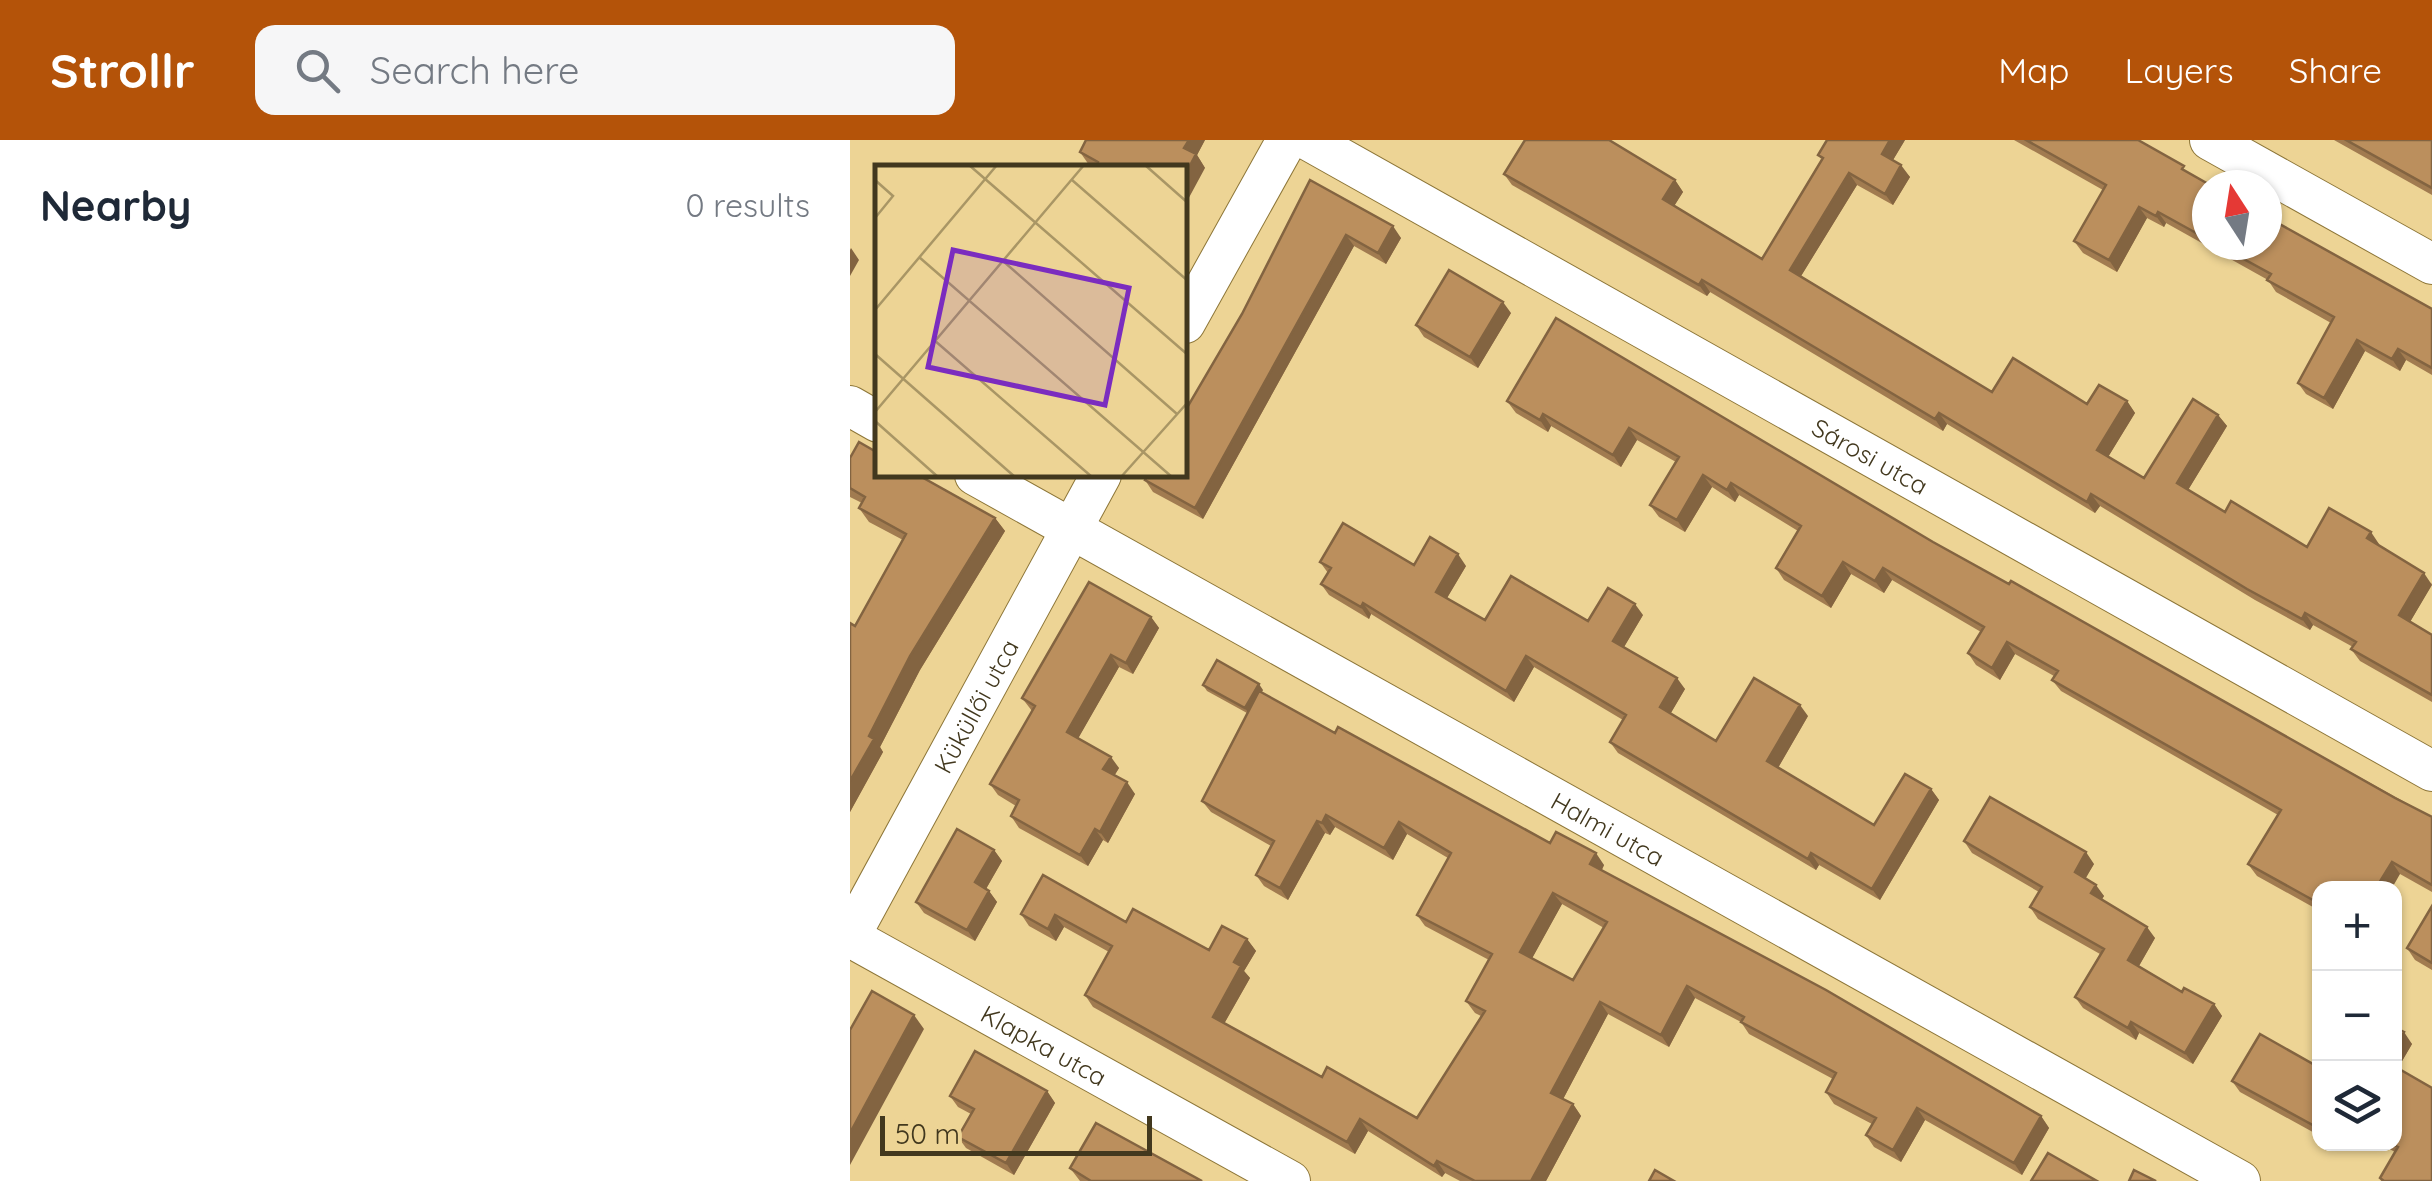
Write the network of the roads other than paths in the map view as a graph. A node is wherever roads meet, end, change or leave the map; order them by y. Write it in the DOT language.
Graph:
graph roads {
  1 [pos="1287,140"];
  2 [pos="1308,140"];
  3 [pos="2210,140"];
  4 [pos="2432,264"];
  5 [pos="1188,319"];
  6 [pos="850,406"];
  7 [pos="875,420"];
  8 [pos="980,478"];
  9 [pos="1099,478"];
  10 [pos="1072,528"];
  11 [pos="2432,771"];
  12 [pos="850,936"];
  13 [pos="1290,1181"];
  14 [pos="2240,1181"];
  1 -- 5 [label="street"];
  2 -- 11 [label="street, Sárosi utca"];
  3 -- 4 [label="street"];
  6 -- 7 [label="street"];
  8 -- 10 [label="street, Halmi utca"];
  9 -- 10 [label="street, Küküllői utca"];
  10 -- 12 [label="street, Küküllői utca"];
  10 -- 14 [label="street, Halmi utca"];
  12 -- 13 [label="street, Klapka utca"];
}
